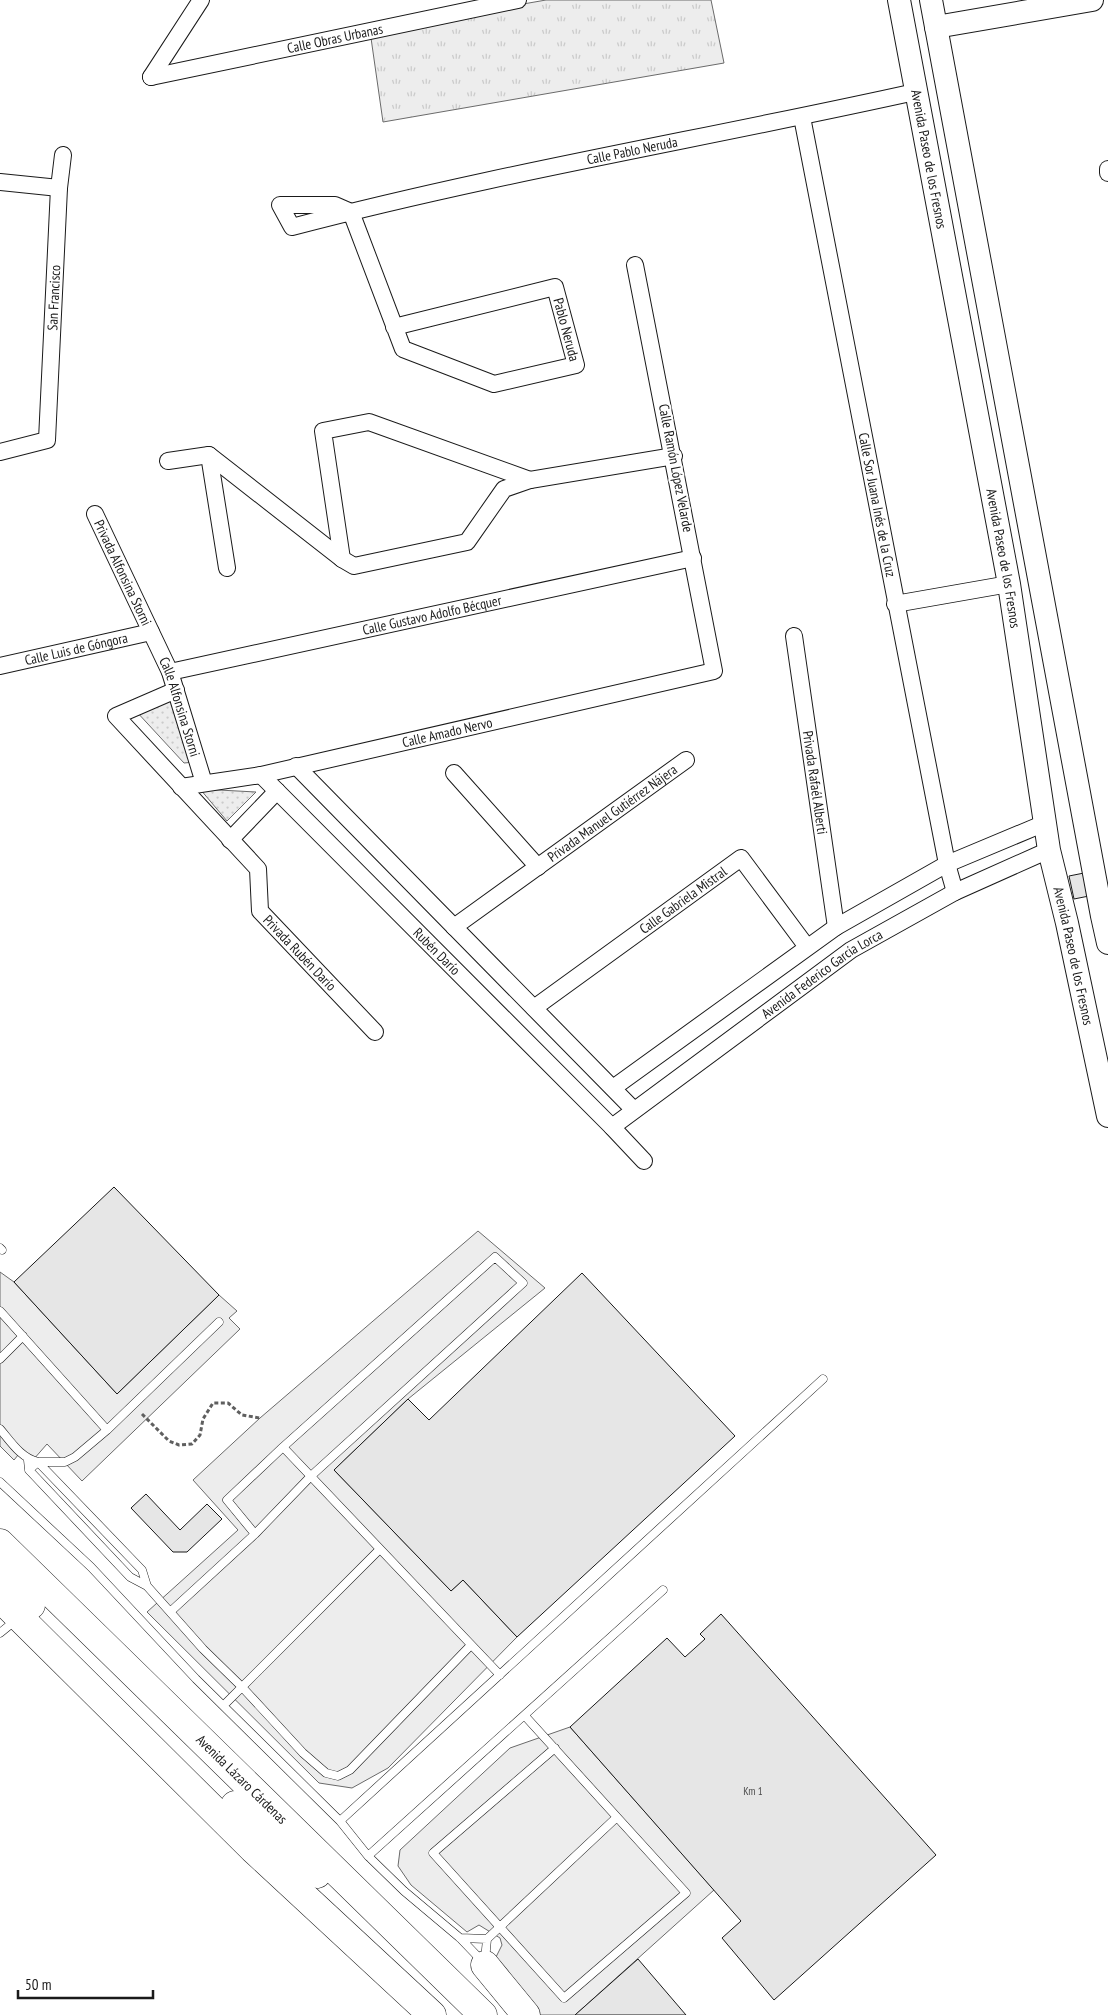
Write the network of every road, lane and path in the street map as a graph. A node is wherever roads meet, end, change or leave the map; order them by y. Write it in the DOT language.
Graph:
graph roads {
  1 [pos="200,0"];
  2 [pos="518,0"];
  3 [pos="899,0"];
  4 [pos="931,0"];
  5 [pos="1092,0"];
  6 [pos="1040,5"];
  7 [pos="936,28"];
  8 [pos="915,92"];
  9 [pos="802,117"];
  10 [pos="63,155"];
  11 [pos="0,182"];
  12 [pos="59,188"];
  13 [pos="351,212"];
  14 [pos="635,265"];
  15 [pos="394,327"];
  16 [pos="0,452"];
  17 [pos="209,455"];
  18 [pos="674,456"];
  19 [pos="168,461"];
  20 [pos="530,480"];
  21 [pos="95,514"];
  22 [pos="693,558"];
  23 [pos="342,560"];
  24 [pos="227,568"];
  25 [pos="1009,584"];
  26 [pos="895,604"];
  27 [pos="1047,621"];
  28 [pos="1015,626"];
  29 [pos="151,632"];
  30 [pos="794,636"];
  31 [pos="0,666"];
  32 [pos="714,671"];
  33 [pos="170,672"];
  34 [pos="176,690"];
  35 [pos="686,760"];
  36 [pos="296,766"];
  37 [pos="454,773"];
  38 [pos="261,775"];
  39 [pos="204,783"];
  40 [pos="181,787"];
  41 [pos="277,791"];
  42 [pos="1045,823"];
  43 [pos="230,840"];
  44 [pos="1049,850"];
  45 [pos="947,864"];
  46 [pos="538,867"];
  47 [pos="956,892"];
  48 [pos="1105,916"];
  49 [pos="1067,923"];
  50 [pos="454,927"];
  51 [pos="836,927"];
  52 [pos="1108,944"];
  53 [pos="807,947"];
  54 [pos="1073,950"];
  55 [pos="534,1008"];
  56 [pos="375,1032"];
  57 [pos="613,1088"];
  58 [pos="1105,1092"];
  59 [pos="634,1110"];
  60 [pos="1108,1116"];
  61 [pos="612,1127"];
  62 [pos="644,1161"];
  63 [pos="0,1310"];
  64 [pos="219,1322"];
  65 [pos="23,1336"];
  66 [pos="0,1358"];
  67 [pos="823,1379"];
  68 [pos="133,1404"];
  69 [pos="260,1418"];
  70 [pos="0,1429"];
  71 [pos="107,1430"];
  72 [pos="283,1447"];
  73 [pos="28,1460"];
  74 [pos="38,1462"];
  75 [pos="29,1470"];
  76 [pos="311,1476"];
  77 [pos="0,1482"];
  78 [pos="255,1534"];
  79 [pos="0,1543"];
  80 [pos="380,1549"];
  81 [pos="0,1575"];
  82 [pos="147,1586"];
  83 [pos="663,1590"];
  84 [pos="0,1598"];
  85 [pos="170,1612"];
  86 [pos="10,1625"];
  87 [pos="471,1645"];
  88 [pos="500,1675"];
  89 [pos="242,1687"];
  90 [pos="224,1705"];
  91 [pos="525,1716"];
  92 [pos="556,1748"];
  93 [pos="617,1817"];
  94 [pos="340,1821"];
  95 [pos="368,1856"];
  96 [pos="498,1928"];
  97 [pos="396,1929"];
  98 [pos="460,1938"];
  99 [pos="486,1952"];
  100 [pos="432,2015"];
  101 [pos="482,2015"];
  102 [pos="526,2015"];
  1 -- 2 [label="street, Calle Obras Urbanas"];
  3 -- 8 [label="street, Avenida Paseo de los Fresnos"];
  4 -- 7 [label="street"];
  5 -- 6 [label="street"];
  6 -- 7 [label="street"];
  7 -- 27 [label="street"];
  8 -- 9 [label="street, Calle Pablo Neruda"];
  8 -- 25 [label="street, Avenida Paseo de los Fresnos"];
  9 -- 13 [label="street, Calle Pablo Neruda"];
  9 -- 26 [label="street, Calle Sor Juana Inés de la Cruz"];
  10 -- 12 [label="street, San Francisco"];
  11 -- 12 [label="street"];
  12 -- 16 [label="street, San Francisco"];
  13 -- 15 [label="street, Pablo Neruda"];
  14 -- 18 [label="street, Calle Ramón López Velarde"];
  15 -- 15 [label="street, Pablo Neruda"];
  17 -- 19 [label="street"];
  17 -- 23 [label="street"];
  17 -- 24 [label="street"];
  18 -- 20 [label="street"];
  18 -- 22 [label="street, Calle Ramón López Velarde"];
  20 -- 23 [label="street"];
  20 -- 23 [label="street"];
  21 -- 29 [label="street, Privada Alfonsina Storni"];
  22 -- 32 [label="street, Calle Ramón López Velarde"];
  22 -- 33 [label="street, Calle Gustavo Adolfo Bécquer"];
  25 -- 26 [label="street"];
  25 -- 28 [label="street, Avenida Paseo de los Fresnos"];
  26 -- 45 [label="street, Calle Sor Juana Inés de la Cruz"];
  27 -- 28 [label="street"];
  27 -- 48 [label="street"];
  28 -- 42 [label="street, Avenida Paseo de los Fresnos"];
  29 -- 31 [label="street, Calle Luis de Góngora"];
  29 -- 33 [label="street, Calle Alfonsina Storni"];
  30 -- 51 [label="street, Privada Rafaél Alberti"];
  32 -- 36 [label="street, Calle Amado Nervo"];
  33 -- 34 [label="street, Calle Alfonsina Storni"];
  34 -- 39 [label="street, Calle Alfonsina Storni"];
  34 -- 40 [label="street"];
  35 -- 46 [label="street, Privada Manuel Gutiérrez Nájera"];
  36 -- 38 [label="street, Calle Amado Nervo"];
  36 -- 50 [label="street"];
  37 -- 46 [label="street"];
  38 -- 39 [label="street, Calle Amado Nervo"];
  38 -- 41 [label="street, Rubén Darío"];
  39 -- 40 [label="street, Calle Amado Nervo"];
  40 -- 43 [label="street"];
  41 -- 43 [label="street"];
  41 -- 61 [label="street, Rubén Darío"];
  42 -- 44 [label="street, Avenida Paseo de los Fresnos"];
  42 -- 45 [label="street, Avenida Federico García Lorca"];
  43 -- 56 [label="street, Privada Rubén Darío"];
  44 -- 47 [label="street, Avenida Federico García Lorca"];
  44 -- 49 [label="street, Avenida Paseo de los Fresnos"];
  45 -- 47 [label="street, Calle Sor Juana Inés de la Cruz"];
  45 -- 51 [label="street, Avenida Federico García Lorca"];
  46 -- 50 [label="street, Privada Manuel Gutiérrez Nájera"];
  47 -- 59 [label="street, Avenida Federico García Lorca"];
  48 -- 49 [label="street"];
  48 -- 52 [label="street"];
  49 -- 54 [label="street, Avenida Paseo de los Fresnos"];
  50 -- 55 [label="street"];
  51 -- 53 [label="street, Avenida Federico García Lorca"];
  52 -- 54 [label="street"];
  53 -- 55 [label="street, Calle Gabriela Mistral"];
  53 -- 57 [label="street, Avenida Federico García Lorca"];
  54 -- 58 [label="street, Avenida Paseo de los Fresnos"];
  55 -- 57 [label="street"];
  57 -- 59 [label="street"];
  58 -- 60 [label="street, Avenida Paseo de los Fresnos"];
  59 -- 61 [label="street, Avenida Federico García Lorca"];
  61 -- 62 [label="street, Rubén Darío"];
  63 -- 65 [label="lane"];
  64 -- 68 [label="lane"];
  65 -- 66 [label="lane"];
  65 -- 71 [label="lane"];
  67 -- 88 [label="lane"];
  68 -- 69 [label="path"];
  68 -- 71 [label="lane"];
  70 -- 73 [label="lane"];
  71 -- 74 [label="lane"];
  72 -- 76 [label="lane"];
  72 -- 76 [label="lane"];
  72 -- 78 [label="lane"];
  73 -- 74 [label="lane"];
  73 -- 75 [label="lane"];
  74 -- 75 [label="lane"];
  74 -- 82 [label="lane"];
  75 -- 82 [label="lane"];
  76 -- 78 [label="lane"];
  76 -- 80 [label="lane"];
  77 -- 90 [label="lane"];
  78 -- 85 [label="lane"];
  79 -- 97 [label="highway, Avenida Lázaro Cárdenas"];
  80 -- 87 [label="lane"];
  80 -- 89 [label="lane"];
  81 -- 97 [label="highway"];
  82 -- 85 [label="lane"];
  83 -- 91 [label="lane"];
  84 -- 86 [label="highway"];
  85 -- 89 [label="lane"];
  86 -- 100 [label="highway"];
  87 -- 88 [label="lane"];
  87 -- 89 [label="lane"];
  88 -- 94 [label="lane"];
  89 -- 90 [label="lane"];
  90 -- 94 [label="lane"];
  91 -- 92 [label="lane"];
  91 -- 95 [label="lane"];
  92 -- 93 [label="lane"];
  92 -- 96 [label="lane"];
  93 -- 96 [label="lane"];
  93 -- 96 [label="lane"];
  94 -- 95 [label="lane"];
  95 -- 98 [label="lane"];
  96 -- 99 [label="lane"];
  97 -- 101 [label="highway, Avenida Lázaro Cárdenas"];
  98 -- 99 [label="lane"];
  98 -- 99 [label="lane"];
  99 -- 102 [label="highway"];
}
